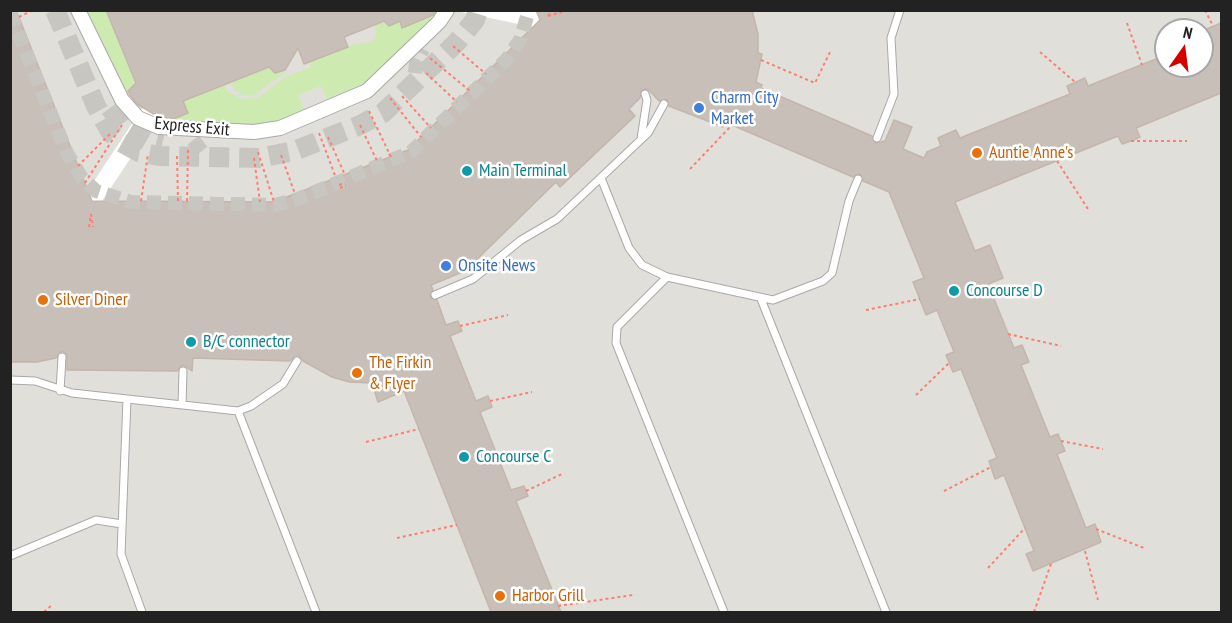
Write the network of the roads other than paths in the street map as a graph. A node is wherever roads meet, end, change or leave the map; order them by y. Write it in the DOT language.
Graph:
graph roads {
  1 [pos="78,10"];
  2 [pos="447,10"];
  3 [pos="900,10"];
  4 [pos="427,53"];
  5 [pos="645,94"];
  6 [pos="664,104"];
  7 [pos="264,131"];
  8 [pos="877,138"];
  9 [pos="206,139"];
  10 [pos="641,140"];
  11 [pos="601,178"];
  12 [pos="858,179"];
  13 [pos="667,277"];
  14 [pos="435,295"];
  15 [pos="761,299"];
  16 [pos="62,357"];
  17 [pos="297,361"];
  18 [pos="183,371"];
  19 [pos="10,380"];
  20 [pos="60,391"];
  21 [pos="127,399"];
  22 [pos="182,405"];
  23 [pos="238,411"];
  24 [pos="122,524"];
  25 [pos="10,556"];
  26 [pos="142,612"];
  27 [pos="316,612"];
  28 [pos="724,612"];
  29 [pos="886,612"];
  1 -- 7 [label="street, Express Exit"];
  2 -- 4 [label="street, Express Exit"];
  2 -- 7 [label="street, Express Exit"];
  3 -- 8 [label="lane"];
  5 -- 10 [label="lane"];
  6 -- 10 [label="lane"];
  7 -- 9 [label="street, Express Exit"];
  10 -- 11 [label="lane"];
  11 -- 13 [label="lane"];
  11 -- 14 [label="lane"];
  12 -- 15 [label="lane"];
  13 -- 15 [label="lane"];
  13 -- 28 [label="lane"];
  15 -- 29 [label="lane"];
  16 -- 20 [label="lane"];
  17 -- 23 [label="lane"];
  18 -- 22 [label="lane"];
  19 -- 20 [label="lane"];
  20 -- 21 [label="lane"];
  21 -- 22 [label="lane"];
  21 -- 24 [label="lane"];
  22 -- 23 [label="lane"];
  23 -- 27 [label="lane"];
  24 -- 25 [label="lane"];
  24 -- 26 [label="lane"];
}
